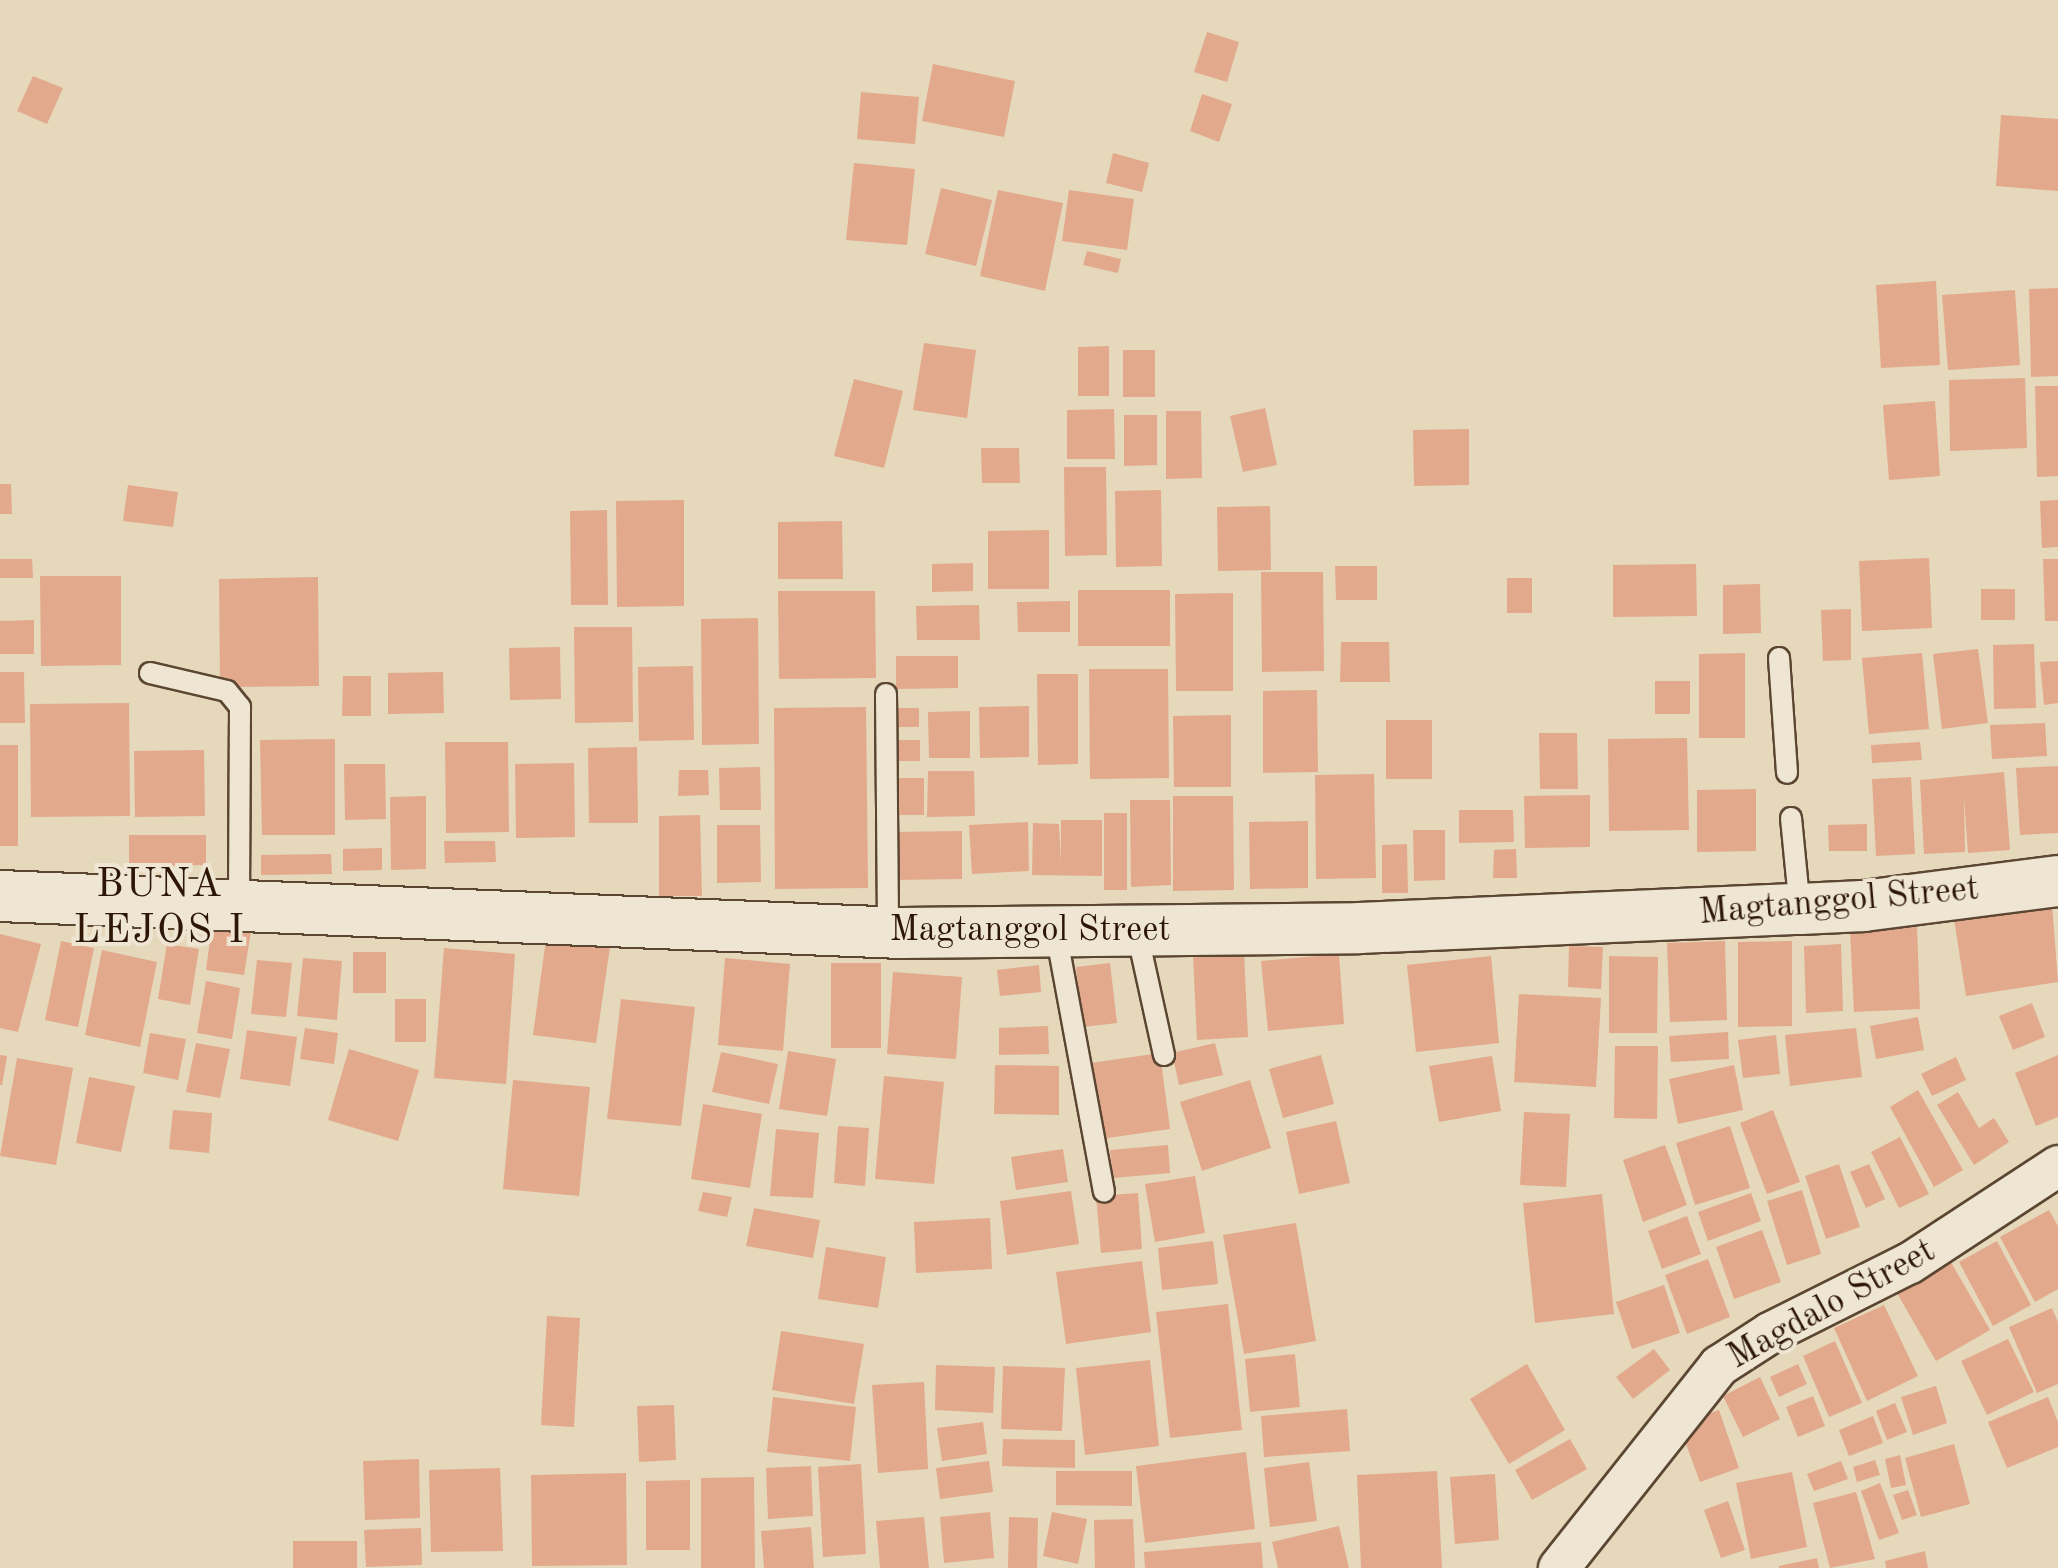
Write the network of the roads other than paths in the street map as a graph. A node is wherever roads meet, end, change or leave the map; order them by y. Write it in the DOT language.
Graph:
graph roads {
  1 [pos="1780,658"];
  2 [pos="150,673"];
  3 [pos="886,694"];
  4 [pos="1787,774"];
  5 [pos="1791,818"];
  6 [pos="2058,881"];
  7 [pos="0,896"];
  8 [pos="240,907"];
  9 [pos="1800,909"];
  10 [pos="1137,930"];
  11 [pos="888,932"];
  12 [pos="1055,932"];
  13 [pos="1164,1055"];
  14 [pos="2058,1166"];
  15 [pos="1104,1192"];
  16 [pos="1558,1568"];
  1 -- 4 [label="lane"];
  2 -- 8 [label="lane"];
  3 -- 11 [label="lane"];
  5 -- 9 [label="lane"];
  6 -- 9 [label="street, Magtanggol Street"];
  7 -- 8 [label="street, Magtanggol Street"];
  8 -- 11 [label="street, Magtanggol Street"];
  9 -- 10 [label="street, Magtanggol Street"];
  10 -- 12 [label="street, Magtanggol Street"];
  10 -- 13 [label="lane"];
  11 -- 12 [label="street, Magtanggol Street"];
  12 -- 15 [label="lane"];
  14 -- 16 [label="street, Magdalo Street"];
}
